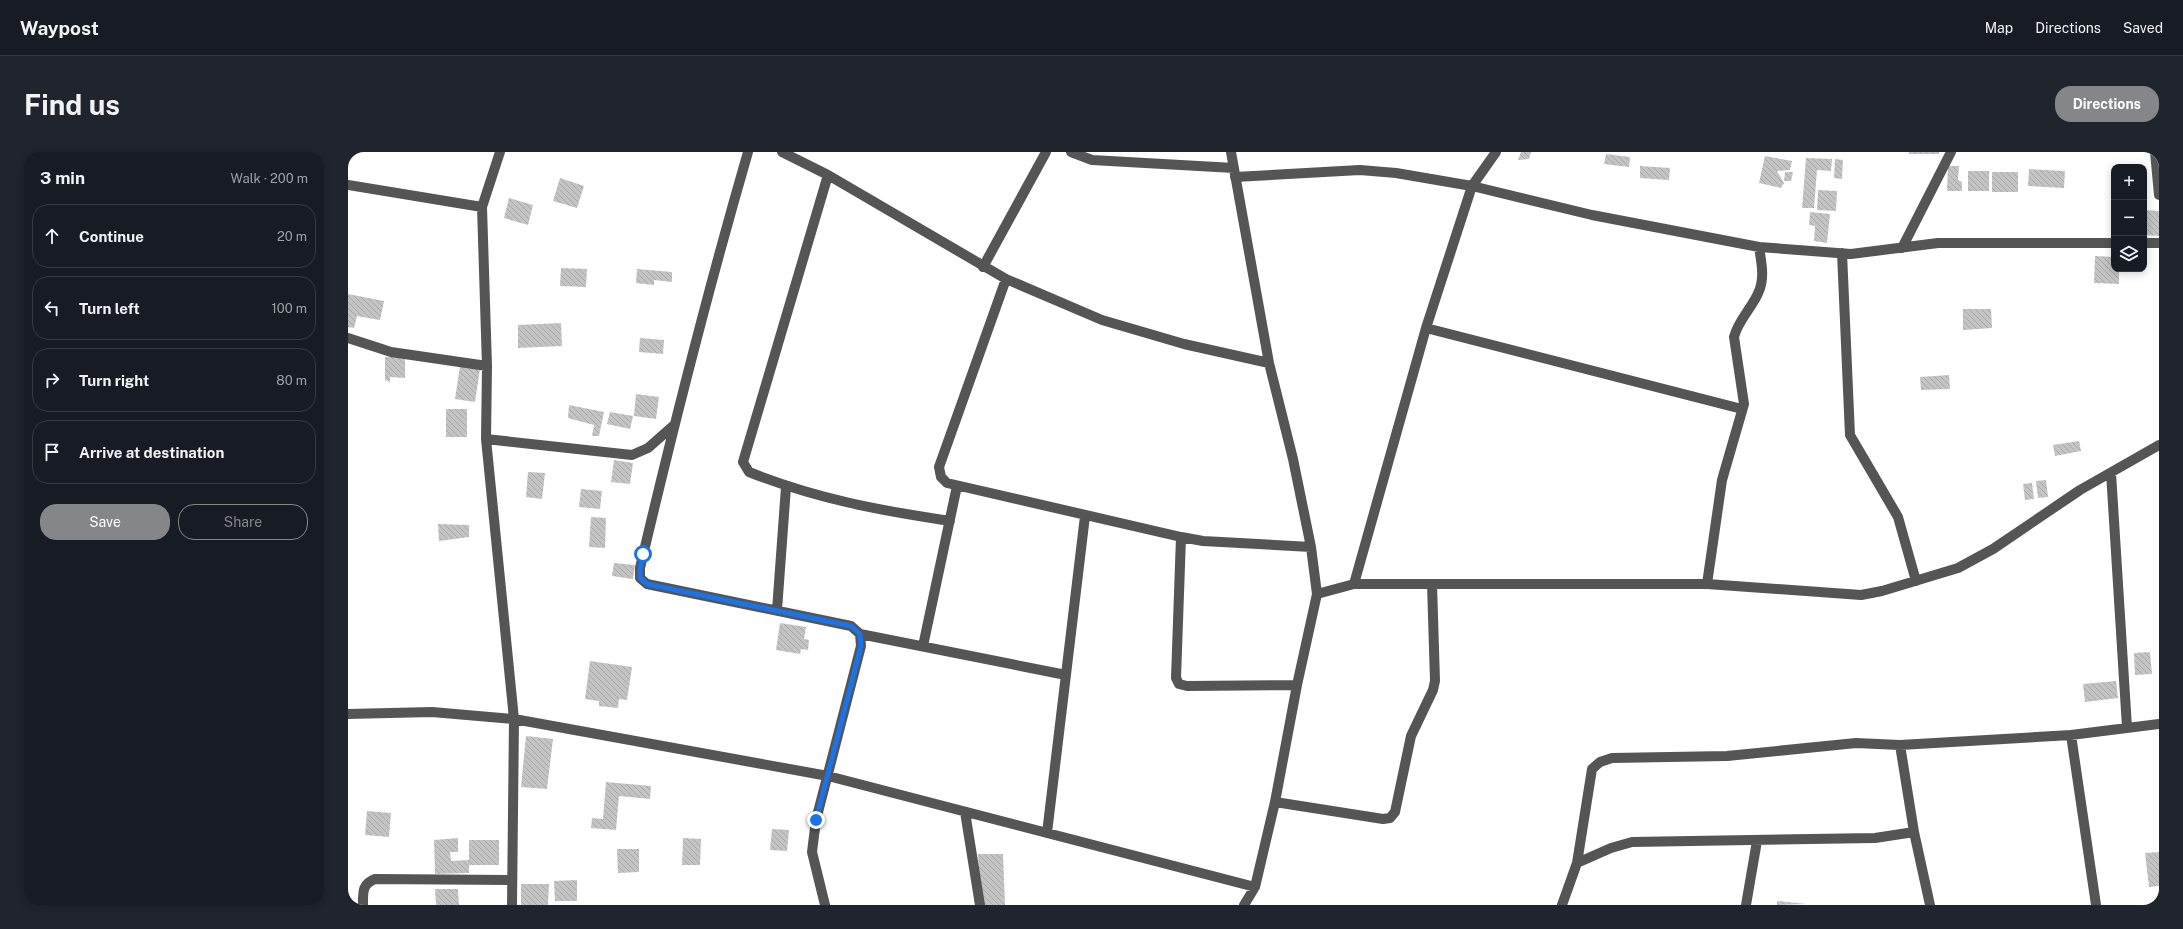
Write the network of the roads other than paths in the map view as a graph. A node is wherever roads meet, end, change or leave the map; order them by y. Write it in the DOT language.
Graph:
graph roads {
  1 [pos="500,152"];
  2 [pos="748,152"];
  3 [pos="782,152"];
  4 [pos="1046,152"];
  5 [pos="1071,152"];
  6 [pos="1232,152"];
  7 [pos="1496,152"];
  8 [pos="1951,152"];
  9 [pos="2155,152"];
  10 [pos="1235,173"];
  11 [pos="828,175"];
  12 [pos="348,185"];
  13 [pos="1472,186"];
  14 [pos="2159,195"];
  15 [pos="482,206"];
  16 [pos="2111,243"];
  17 [pos="2147,243"];
  18 [pos="2159,243"];
  19 [pos="1759,247"];
  20 [pos="1902,248"];
  21 [pos="1842,253"];
  22 [pos="983,267"];
  23 [pos="1006,280"];
  24 [pos="1426,328"];
  25 [pos="348,338"];
  26 [pos="1269,364"];
  27 [pos="487,366"];
  28 [pos="1742,407"];
  29 [pos="673,426"];
  30 [pos="486,439"];
  31 [pos="2159,445"];
  32 [pos="2111,473"];
  33 [pos="957,486"];
  34 [pos="786,487"];
  35 [pos="1084,516"];
  36 [pos="950,521"];
  37 [pos="1181,537"];
  38 [pos="1311,547"];
  39 [pos="1916,581"];
  40 [pos="1354,584"];
  41 [pos="1432,584"];
  42 [pos="1707,584"];
  43 [pos="1317,594"];
  44 [pos="777,610"];
  45 [pos="860,634"];
  46 [pos="923,646"];
  47 [pos="1066,675"];
  48 [pos="1296,685"];
  49 [pos="348,714"];
  50 [pos="514,719"];
  51 [pos="2159,724"];
  52 [pos="2127,727"];
  53 [pos="2071,735"];
  54 [pos="1900,745"];
  55 [pos="828,776"];
  56 [pos="1275,802"];
  57 [pos="965,812"];
  58 [pos="1914,832"];
  59 [pos="1047,833"];
  60 [pos="1757,841"];
  61 [pos="1577,863"];
  62 [pos="512,880"];
  63 [pos="1255,888"];
  64 [pos="363,905"];
  65 [pos="512,905"];
  66 [pos="825,905"];
  67 [pos="980,905"];
  68 [pos="1244,905"];
  69 [pos="1562,905"];
  70 [pos="1746,905"];
  71 [pos="1930,905"];
  72 [pos="2096,905"];
  1 -- 15 [label="street"];
  2 -- 29 [label="street"];
  3 -- 11 [label="street"];
  4 -- 22 [label="street"];
  5 -- 10 [label="street"];
  6 -- 10 [label="street"];
  7 -- 13 [label="street"];
  8 -- 20 [label="street"];
  9 -- 14 [label="street"];
  10 -- 13 [label="street"];
  10 -- 26 [label="street"];
  11 -- 22 [label="street"];
  11 -- 34 [label="street"];
  12 -- 15 [label="street"];
  13 -- 19 [label="street"];
  13 -- 24 [label="street"];
  15 -- 27 [label="street"];
  16 -- 20 [label="street"];
  17 -- 18 [label="street"];
  19 -- 21 [label="street"];
  19 -- 28 [label="street"];
  20 -- 21 [label="street"];
  21 -- 39 [label="street"];
  22 -- 23 [label="street"];
  23 -- 26 [label="street"];
  23 -- 33 [label="street"];
  24 -- 28 [label="street"];
  24 -- 40 [label="street"];
  25 -- 27 [label="street"];
  26 -- 38 [label="street"];
  27 -- 30 [label="street"];
  28 -- 42 [label="street"];
  29 -- 30 [label="street"];
  29 -- 44 [label="street"];
  30 -- 50 [label="street"];
  31 -- 32 [label="street"];
  32 -- 39 [label="street"];
  32 -- 52 [label="street"];
  33 -- 35 [label="street"];
  33 -- 36 [label="street"];
  34 -- 36 [label="street"];
  34 -- 44 [label="street"];
  35 -- 37 [label="street"];
  35 -- 47 [label="street"];
  36 -- 46 [label="street"];
  37 -- 38 [label="street"];
  37 -- 48 [label="street"];
  38 -- 43 [label="street"];
  39 -- 42 [label="street"];
  40 -- 41 [label="street"];
  40 -- 43 [label="street"];
  41 -- 42 [label="street"];
  41 -- 56 [label="street"];
  43 -- 48 [label="street"];
  44 -- 45 [label="street"];
  45 -- 46 [label="street"];
  45 -- 55 [label="street"];
  46 -- 47 [label="street"];
  47 -- 59 [label="street"];
  48 -- 56 [label="street"];
  49 -- 50 [label="street"];
  50 -- 55 [label="street"];
  50 -- 62 [label="street"];
  51 -- 52 [label="street"];
  52 -- 53 [label="street"];
  53 -- 54 [label="street"];
  53 -- 72 [label="street"];
  54 -- 58 [label="street"];
  54 -- 61 [label="street"];
  55 -- 57 [label="street"];
  55 -- 66 [label="street"];
  56 -- 63 [label="street"];
  57 -- 59 [label="street"];
  57 -- 67 [label="street"];
  58 -- 60 [label="street"];
  58 -- 71 [label="street"];
  59 -- 63 [label="street"];
  60 -- 61 [label="street"];
  60 -- 70 [label="street"];
  61 -- 69 [label="street"];
  62 -- 64 [label="street"];
  62 -- 65 [label="street"];
  63 -- 68 [label="street"];
}
